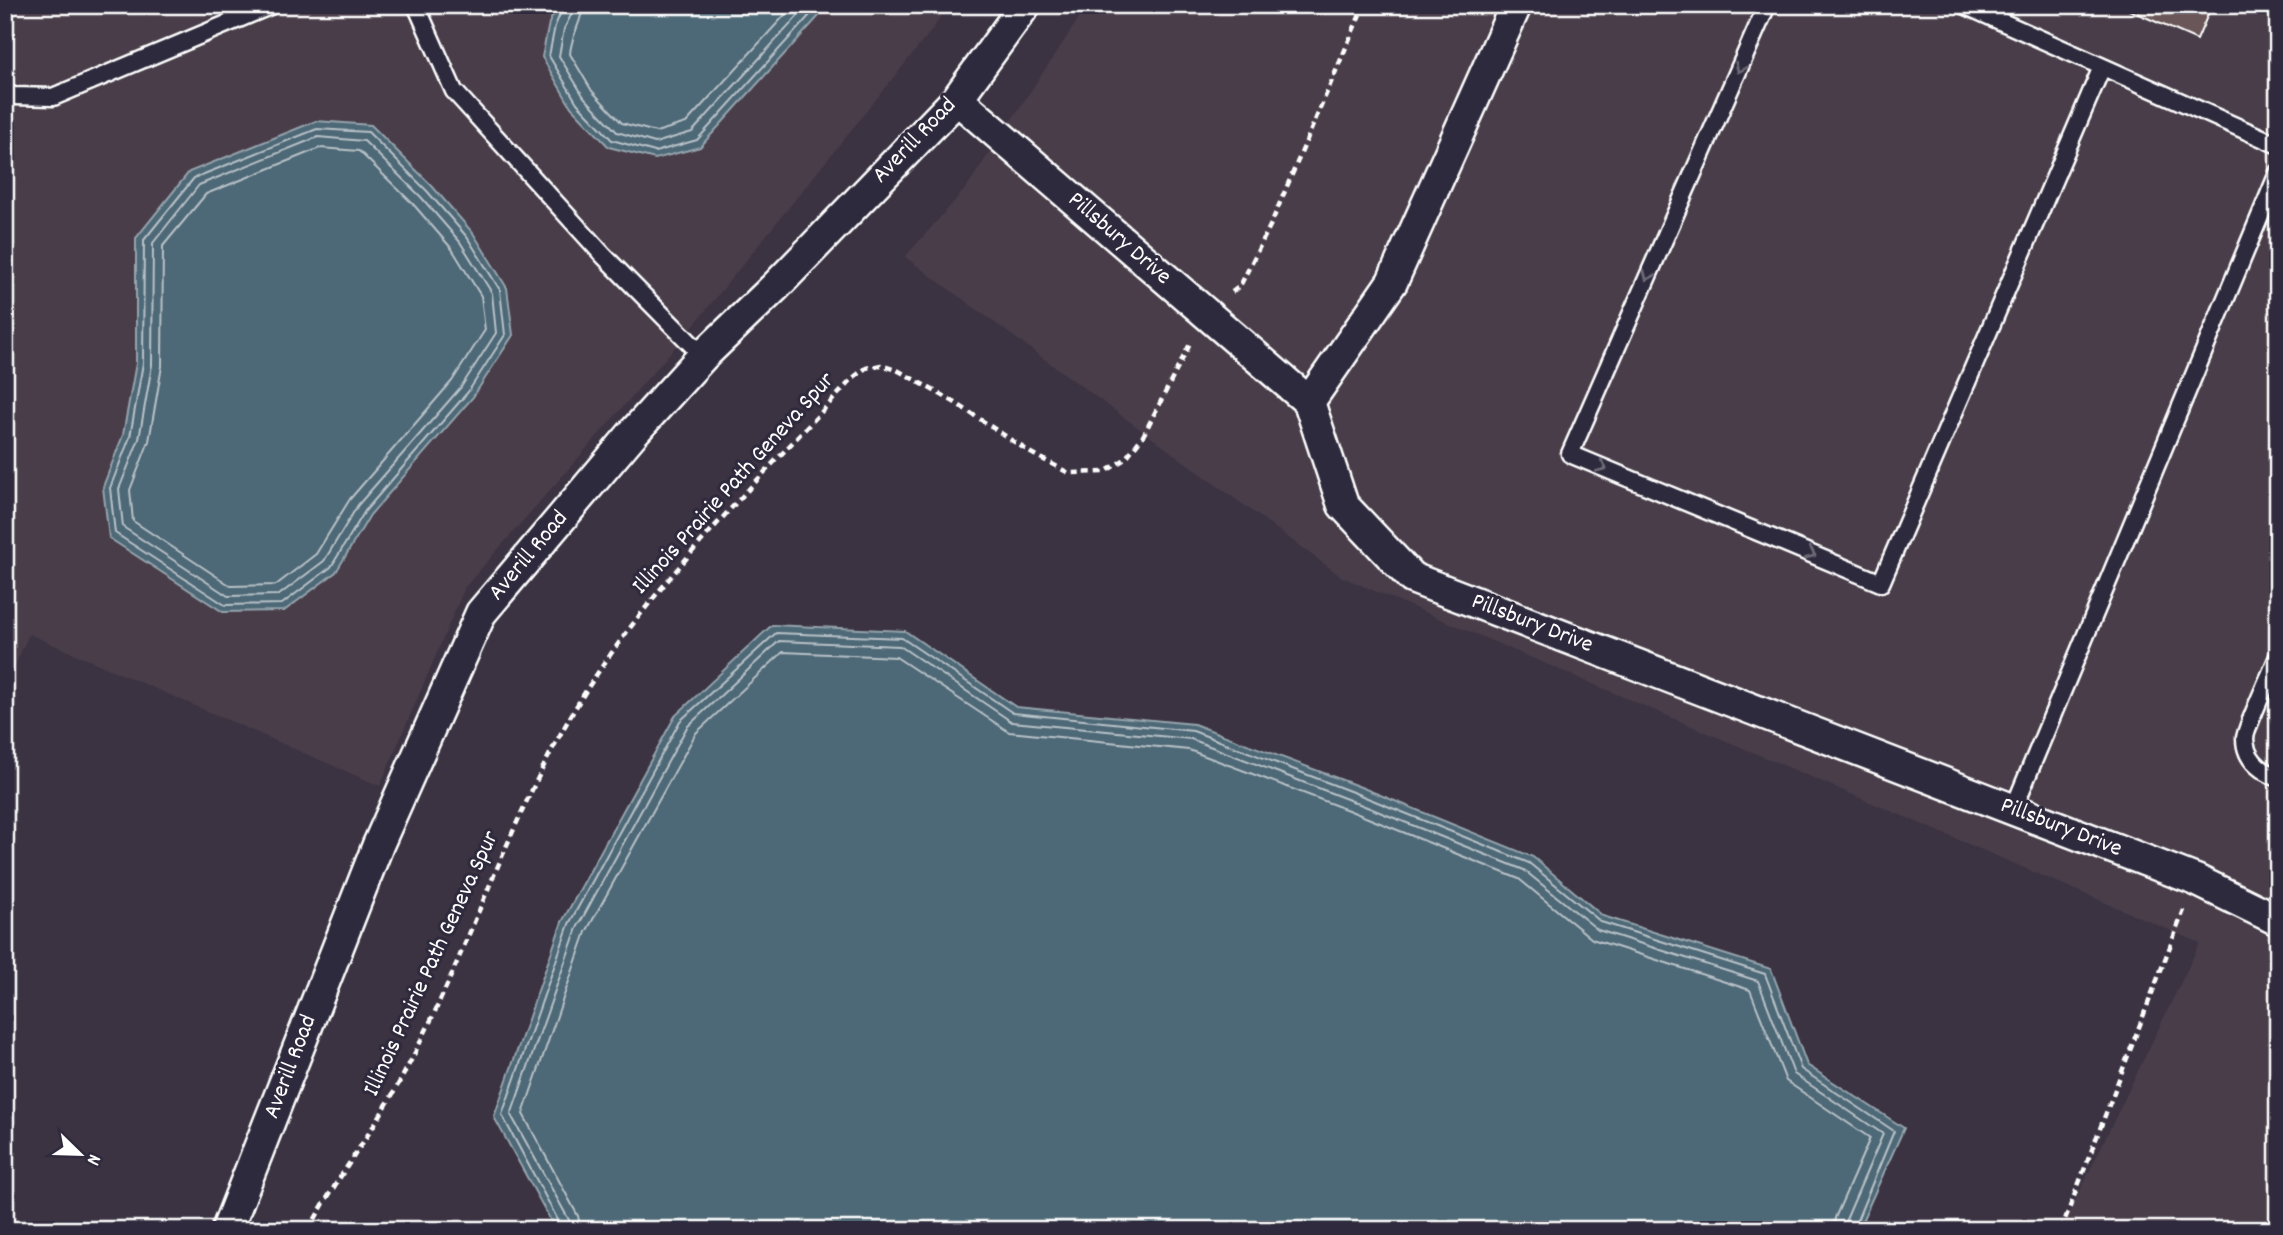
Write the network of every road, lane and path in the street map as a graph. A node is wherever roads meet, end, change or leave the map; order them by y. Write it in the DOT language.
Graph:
graph roads {
  1 [pos="272,5"];
  2 [pos="416,5"];
  3 [pos="1025,5"];
  4 [pos="1364,5"];
  5 [pos="1516,5"];
  6 [pos="1767,5"];
  7 [pos="1964,5"];
  8 [pos="2102,67"];
  9 [pos="5,92"];
  10 [pos="957,99"];
  11 [pos="2278,145"];
  12 [pos="2278,173"];
  13 [pos="1205,313"];
  14 [pos="703,356"];
  15 [pos="1309,402"];
  16 [pos="2278,657"];
  17 [pos="2278,778"];
  18 [pos="2013,810"];
  19 [pos="2196,880"];
  20 [pos="2278,920"];
  21 [pos="5,1226"];
  22 [pos="13,1230"];
  23 [pos="227,1230"];
  24 [pos="309,1230"];
  25 [pos="2061,1230"];
  1 -- 9 [label="lane"];
  2 -- 14 [label="lane"];
  3 -- 10 [label="street, Averill Road"];
  4 -- 13 [label="path, Illinois Prairie Path Geneva Spur"];
  5 -- 15 [label="street"];
  6 -- 8 [label="lane, one-way"];
  7 -- 8 [label="lane"];
  8 -- 11 [label="lane"];
  10 -- 13 [label="street, Pillsbury Drive"];
  10 -- 14 [label="street, Averill Road"];
  12 -- 18 [label="lane"];
  13 -- 15 [label="street, Pillsbury Drive"];
  13 -- 24 [label="path, Illinois Prairie Path Geneva Spur"];
  14 -- 23 [label="street, Averill Road"];
  15 -- 18 [label="street, Pillsbury Drive"];
  16 -- 17 [label="lane"];
  18 -- 19 [label="street, Pillsbury Drive"];
  19 -- 20 [label="street, Pillsbury Drive"];
  19 -- 25 [label="path"];
  21 -- 22 [label="path"];
}
